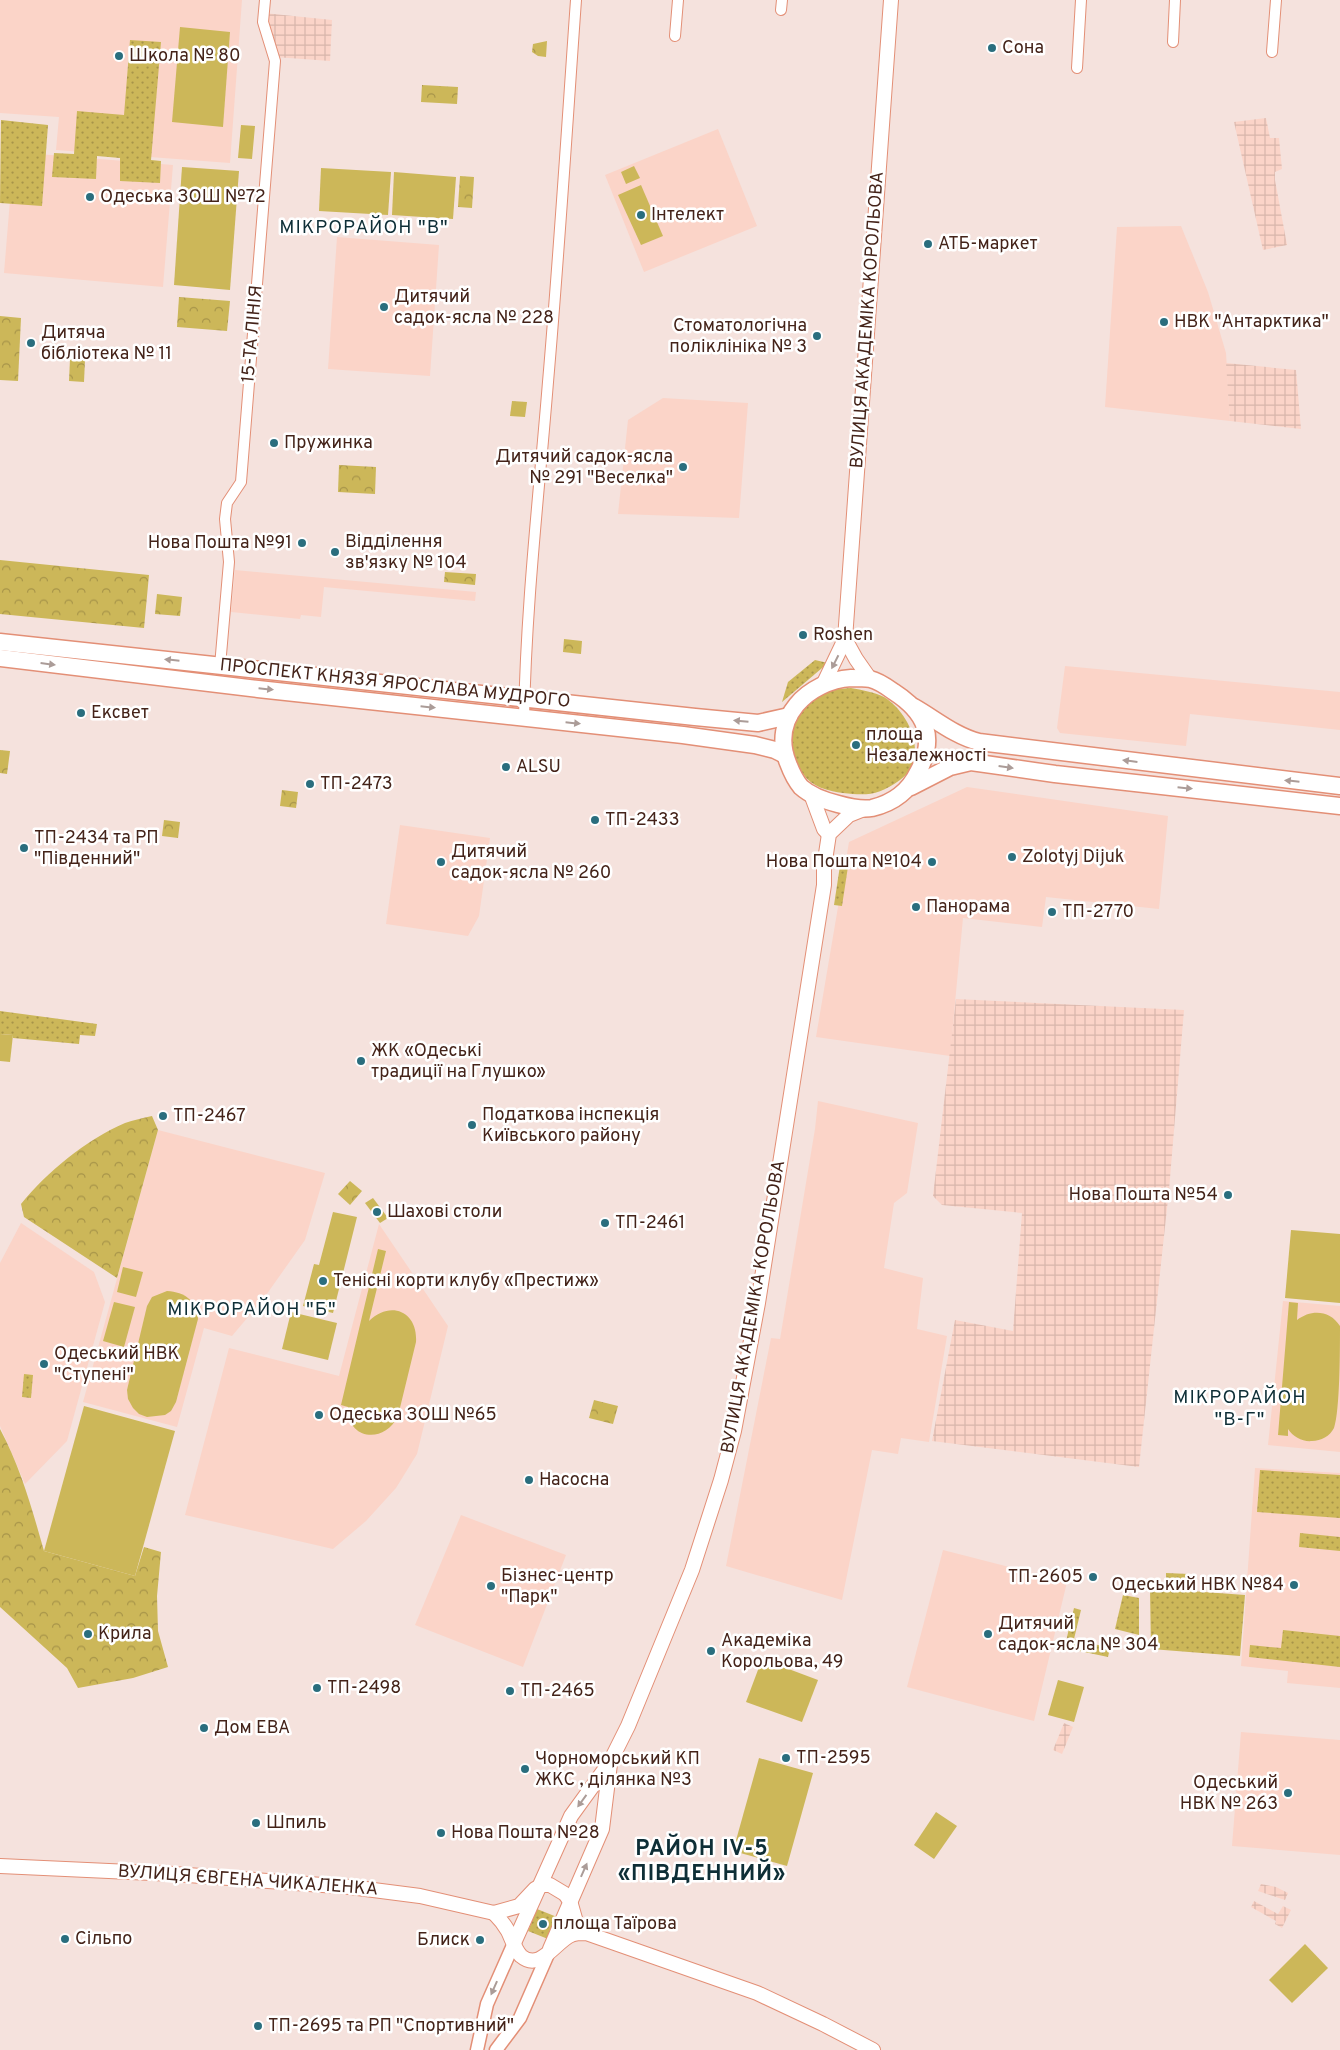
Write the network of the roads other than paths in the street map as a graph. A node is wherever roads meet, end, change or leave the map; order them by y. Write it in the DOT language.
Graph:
graph roads {
  1 [pos="265,0"];
  2 [pos="576,0"];
  3 [pos="678,0"];
  4 [pos="891,0"];
  5 [pos="1081,0"];
  6 [pos="1175,0"];
  7 [pos="1276,0"];
  8 [pos="676,36"];
  9 [pos="1172,42"];
  10 [pos="1272,52"];
  11 [pos="1077,68"];
  12 [pos="845,639"];
  13 [pos="0,642"];
  14 [pos="0,658"];
  15 [pos="220,666"];
  16 [pos="870,679"];
  17 [pos="218,684"];
  18 [pos="824,685"];
  19 [pos="524,698"];
  20 [pos="914,707"];
  21 [pos="789,716"];
  22 [pos="524,718"];
  23 [pos="785,755"];
  24 [pos="910,786"];
  25 [pos="1340,786"];
  26 [pos="811,794"];
  27 [pos="1340,806"];
  28 [pos="864,808"];
  29 [pos="829,834"];
  30 [pos="610,1762"];
  31 [pos="0,1866"];
  32 [pos="540,1887"];
  33 [pos="570,1901"];
  34 [pos="494,1912"];
  35 [pos="586,1933"];
  36 [pos="514,1943"];
  37 [pos="548,1954"];
  38 [pos="477,2050"];
  39 [pos="496,2050"];
  40 [pos="873,2050"];
  1 -- 15 [label="street, 15-ТА ЛІНІЯ"];
  2 -- 19 [label="street"];
  3 -- 8 [label="street"];
  4 -- 12 [label="main road, ВУЛИЦЯ АКАДЕМІКА КОРОЛЬОВА"];
  5 -- 11 [label="street"];
  6 -- 9 [label="street"];
  7 -- 10 [label="street"];
  12 -- 16 [label="main road"];
  12 -- 18 [label="main road, ВУЛИЦЯ АКАДЕМІКА КОРОЛЬОВА, one-way"];
  15 -- 13 [label="main road, ПРОСПЕКТ КНЯЗЯ ЯРОСЛАВА МУДРОГО, one-way"];
  14 -- 17 [label="main road, ПРОСПЕКТ КНЯЗЯ ЯРОСЛАВА МУДРОГО, one-way"];
  15 -- 17 [label="main road"];
  15 -- 19 [label="main road, ПРОСПЕКТ КНЯЗЯ ЯРОСЛАВА МУДРОГО"];
  16 -- 18 [label="main road"];
  16 -- 20 [label="main road"];
  17 -- 22 [label="main road, ПРОСПЕКТ КНЯЗЯ ЯРОСЛАВА МУДРОГО, one-way"];
  18 -- 21 [label="main road"];
  21 -- 19 [label="main road, ПРОСПЕКТ КНЯЗЯ ЯРОСЛАВА МУДРОГО, one-way"];
  19 -- 22 [label="street"];
  20 -- 24 [label="main road"];
  25 -- 20 [label="main road, one-way"];
  21 -- 23 [label="main road"];
  22 -- 23 [label="main road, ПРОСПЕКТ КНЯЗЯ ЯРОСЛАВА МУДРОГО, one-way"];
  23 -- 26 [label="main road"];
  24 -- 27 [label="main road, one-way"];
  24 -- 28 [label="main road"];
  26 -- 28 [label="main road"];
  26 -- 29 [label="main road"];
  28 -- 29 [label="main road"];
  29 -- 30 [label="main road, ВУЛИЦЯ АКАДЕМІКА КОРОЛЬОВА"];
  30 -- 32 [label="main road, ВУЛИЦЯ АКАДЕМІКА КОРОЛЬОВА, one-way"];
  33 -- 30 [label="main road, ВУЛИЦЯ АКАДЕМІКА КОРОЛЬОВА, one-way"];
  31 -- 34 [label="main road, ВУЛИЦЯ ЄВГЕНА ЧИКАЛЕНКА"];
  32 -- 33 [label="main road"];
  32 -- 34 [label="main road, ВУЛИЦЯ ЄВГЕНА ЧИКАЛЕНКА"];
  32 -- 36 [label="main road"];
  33 -- 35 [label="main road"];
  33 -- 37 [label="main road"];
  34 -- 36 [label="main road"];
  35 -- 37 [label="main road"];
  35 -- 40 [label="main road"];
  36 -- 37 [label="main road"];
  36 -- 38 [label="street, one-way"];
  37 -- 39 [label="street"];
}
